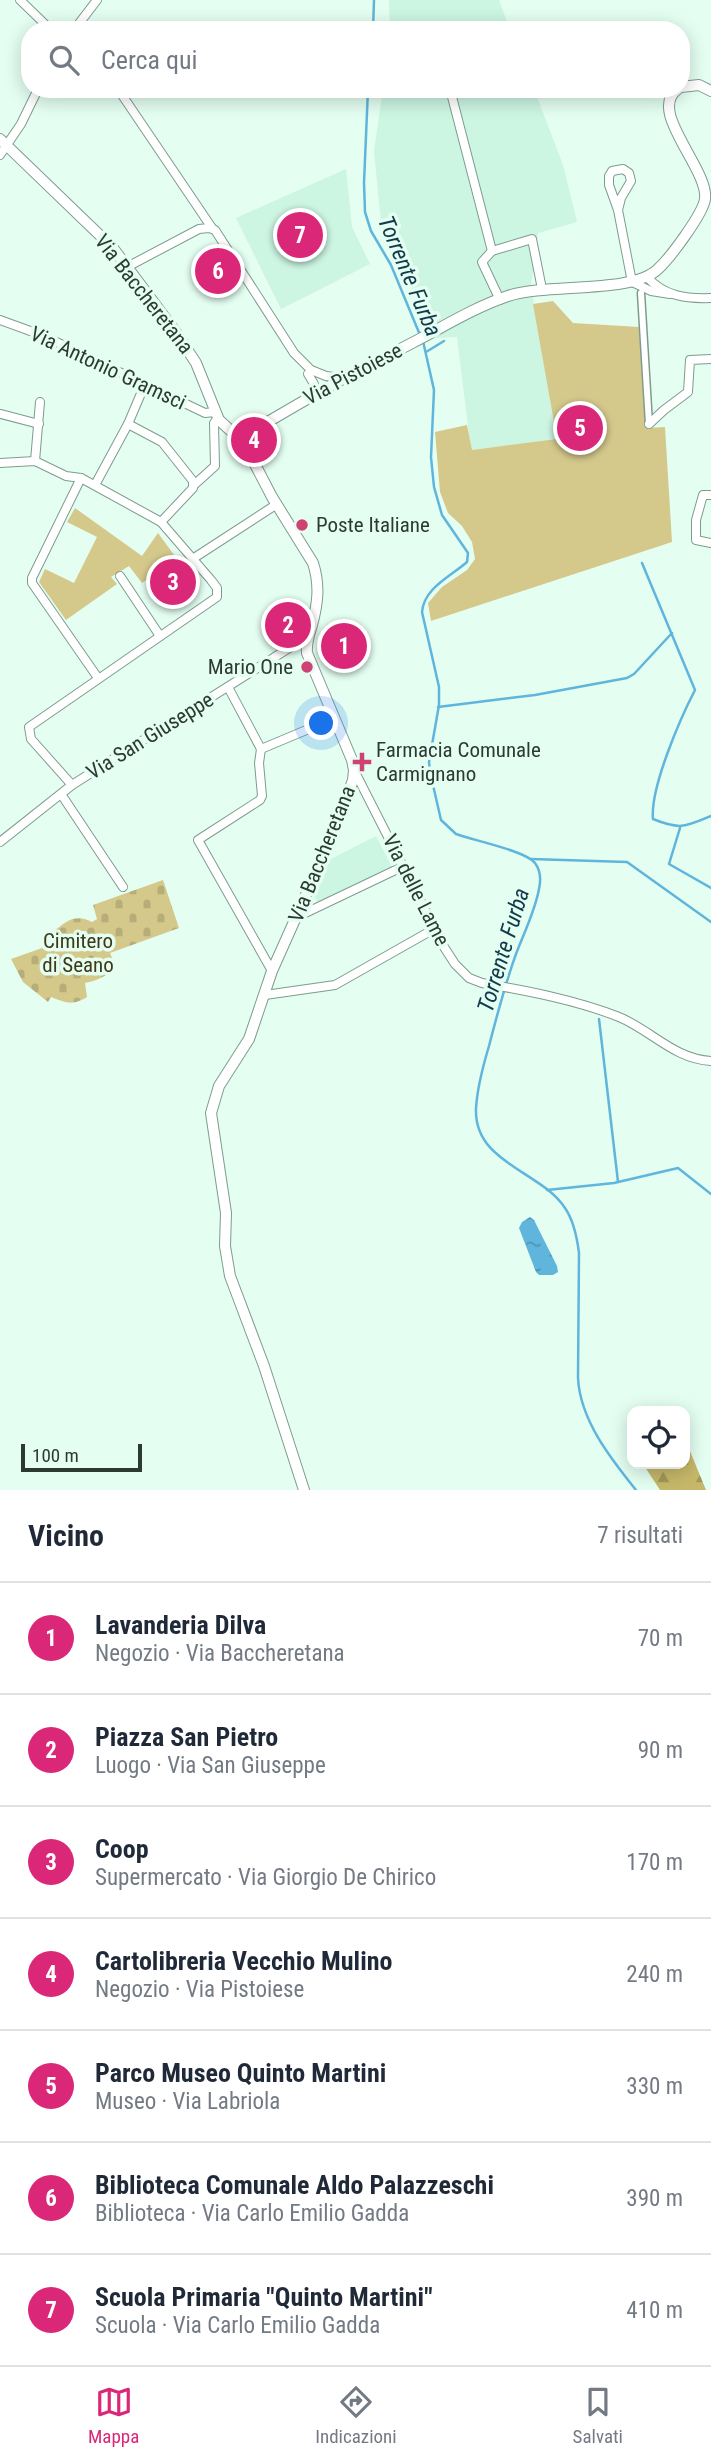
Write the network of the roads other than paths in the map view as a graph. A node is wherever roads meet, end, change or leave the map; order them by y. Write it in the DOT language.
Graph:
graph roads {
  1 [pos="20,0"];
  2 [pos="97,0"];
  3 [pos="42,21"];
  4 [pos="81,21"];
  5 [pos="690,85"];
  6 [pos="711,91"];
  7 [pos="34,98"];
  8 [pos="124,98"];
  9 [pos="452,98"];
  10 [pos="671,98"];
  11 [pos="3,142"];
  12 [pos="0,155"];
  13 [pos="618,210"];
  14 [pos="208,228"];
  15 [pos="492,251"];
  16 [pos="127,267"];
  17 [pos="647,276"];
  18 [pos="632,282"];
  19 [pos="542,289"];
  20 [pos="641,293"];
  21 [pos="670,294"];
  22 [pos="711,298"];
  23 [pos="500,300"];
  24 [pos="0,320"];
  25 [pos="294,353"];
  26 [pos="711,359"];
  27 [pos="308,374"];
  28 [pos="344,378"];
  29 [pos="145,384"];
  30 [pos="334,384"];
  31 [pos="316,393"];
  32 [pos="40,402"];
  33 [pos="1,414"];
  34 [pos="217,415"];
  35 [pos="39,424"];
  36 [pos="128,424"];
  37 [pos="649,424"];
  38 [pos="240,438"];
  39 [pos="35,461"];
  40 [pos="0,463"];
  41 [pos="81,478"];
  42 [pos="193,483"];
  43 [pos="95,485"];
  44 [pos="711,495"];
  45 [pos="277,504"];
  46 [pos="161,522"];
  47 [pos="711,543"];
  48 [pos="194,558"];
  49 [pos="120,576"];
  50 [pos="160,636"];
  51 [pos="303,643"];
  52 [pos="98,678"];
  53 [pos="229,687"];
  54 [pos="335,718"];
  55 [pos="261,749"];
  56 [pos="354,770"];
  57 [pos="72,785"];
  58 [pos="61,794"];
  59 [pos="0,842"];
  60 [pos="404,866"];
  61 [pos="123,887"];
  62 [pos="297,917"];
  63 [pos="434,929"];
  64 [pos="272,971"];
  65 [pos="265,995"];
  66 [pos="711,1060"];
  67 [pos="304,1490"];
  1 -- 3 [label="street"];
  2 -- 4 [label="street"];
  5 -- 6 [label="street, Via Pistoiese"];
  7 -- 11 [label="street"];
  8 -- 14 [label="street"];
  9 -- 15 [label="street"];
  10 -- 17 [label="street, Via Pistoiese"];
  11 -- 12 [label="street"];
  11 -- 16 [label="street, Via Baccheretana"];
  13 -- 13 [label="street"];
  13 -- 18 [label="street"];
  14 -- 16 [label="street"];
  14 -- 25 [label="street"];
  15 -- 19 [label="street"];
  15 -- 23 [label="street"];
  16 -- 34 [label="street, Via Baccheretana"];
  17 -- 18 [label="street, Via Pistoiese"];
  17 -- 21 [label="street"];
  18 -- 19 [label="street, Via Pistoiese"];
  18 -- 21 [label="street"];
  19 -- 23 [label="street, Via Pistoiese"];
  20 -- 37 [label="street"];
  21 -- 22 [label="street"];
  23 -- 28 [label="street, Via Pistoiese"];
  24 -- 29 [label="street, Via Antonio Gramsci"];
  25 -- 27 [label="street"];
  25 -- 28 [label="street"];
  26 -- 37 [label="street"];
  27 -- 30 [label="street"];
  27 -- 31 [label="street"];
  28 -- 30 [label="street, Via Pistoiese"];
  29 -- 34 [label="street, Via Antonio Gramsci"];
  29 -- 36 [label="street"];
  30 -- 31 [label="street, Via Pistoiese"];
  31 -- 38 [label="street, Via Pistoiese"];
  32 -- 35 [label="street"];
  33 -- 35 [label="street"];
  34 -- 38 [label="street, Via Baccheretana"];
  34 -- 42 [label="street"];
  35 -- 39 [label="street"];
  36 -- 42 [label="street"];
  36 -- 43 [label="street"];
  38 -- 45 [label="street, Via Baccheretana"];
  39 -- 40 [label="street"];
  39 -- 41 [label="street"];
  41 -- 43 [label="street"];
  41 -- 52 [label="street"];
  42 -- 46 [label="street"];
  43 -- 46 [label="street"];
  44 -- 47 [label="street"];
  45 -- 48 [label="street"];
  45 -- 51 [label="street, Via Baccheretana"];
  46 -- 48 [label="street"];
  48 -- 50 [label="street"];
  49 -- 50 [label="street"];
  50 -- 52 [label="street"];
  51 -- 53 [label="street, Via San Giuseppe"];
  51 -- 54 [label="street, Via Baccheretana"];
  52 -- 57 [label="street"];
  53 -- 55 [label="street"];
  53 -- 57 [label="street, Via San Giuseppe"];
  54 -- 55 [label="street"];
  54 -- 56 [label="street, Via Baccheretana"];
  55 -- 64 [label="street"];
  56 -- 60 [label="street, Via delle Lame"];
  56 -- 62 [label="street, Via Baccheretana"];
  57 -- 58 [label="street, Via San Giuseppe"];
  58 -- 59 [label="street, Via San Giuseppe"];
  58 -- 61 [label="street"];
  60 -- 62 [label="street"];
  60 -- 63 [label="street, Via delle Lame"];
  62 -- 64 [label="street, Via Baccheretana"];
  63 -- 65 [label="street"];
  63 -- 66 [label="street, Via delle Lame"];
  64 -- 65 [label="street, Via Baccheretana"];
  65 -- 67 [label="street, Via Baccheretana"];
}
